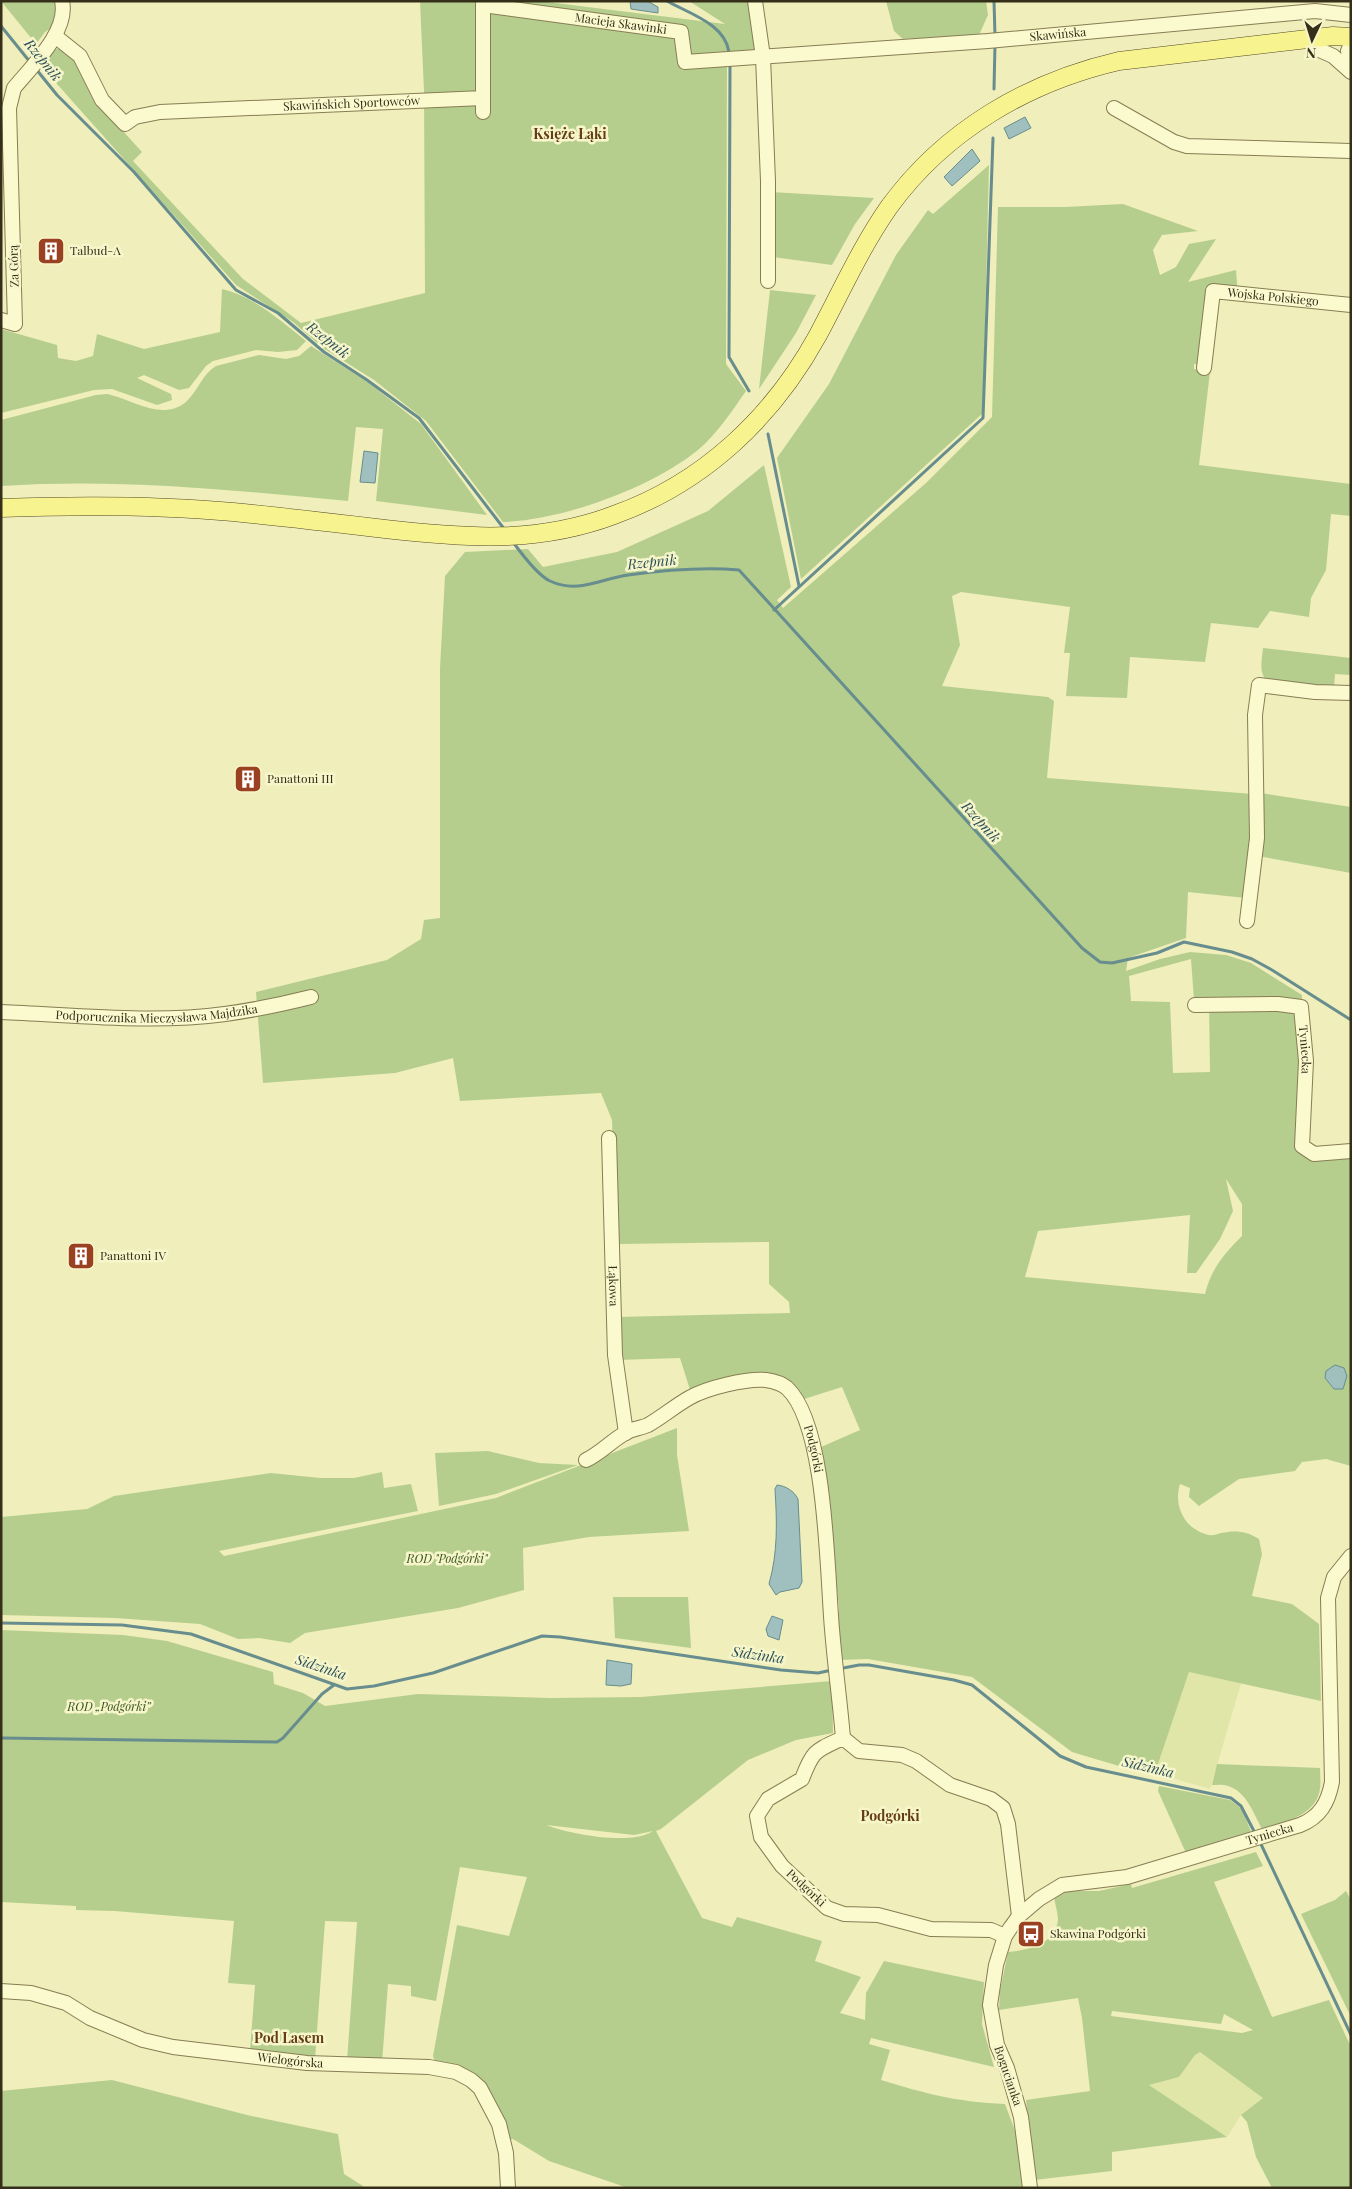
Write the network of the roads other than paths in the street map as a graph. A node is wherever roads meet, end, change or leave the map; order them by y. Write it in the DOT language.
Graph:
graph roads {
  1 [pos="62,1"];
  2 [pos="755,1"];
  3 [pos="483,3"];
  4 [pos="1351,15"];
  5 [pos="55,36"];
  6 [pos="1351,38"];
  7 [pos="1351,44"];
  8 [pos="1316,48"];
  9 [pos="1191,53"];
  10 [pos="764,57"];
  11 [pos="1351,70"];
  12 [pos="483,98"];
  13 [pos="1114,108"];
  14 [pos="483,112"];
  15 [pos="1351,151"];
  16 [pos="768,281"];
  17 [pos="1351,304"];
  18 [pos="1,320"];
  19 [pos="1204,368"];
  20 [pos="1,508"];
  21 [pos="1351,694"];
  22 [pos="1247,921"];
  23 [pos="311,997"];
  24 [pos="1195,1005"];
  25 [pos="1,1012"];
  26 [pos="609,1138"];
  27 [pos="1351,1151"];
  28 [pos="626,1433"];
  29 [pos="586,1460"];
  30 [pos="1351,1556"];
  31 [pos="843,1738"];
  32 [pos="1019,1916"];
  33 [pos="1005,1936"];
  34 [pos="996,1965"];
  35 [pos="1,1991"];
  36 [pos="508,2188"];
  37 [pos="1030,2188"];
  1 -- 5 [label="street, Za Górą"];
  2 -- 10 [label="street"];
  3 -- 10 [label="street, Macieja Skawinki"];
  3 -- 12 [label="street"];
  4 -- 10 [label="street, Skawińska"];
  5 -- 12 [label="street, Skawińskich Sportowców"];
  5 -- 18 [label="street, Za Górą"];
  6 -- 8 [label="main road"];
  6 -- 9 [label="main road"];
  7 -- 11 [label="street"];
  8 -- 9 [label="main road"];
  8 -- 11 [label="street"];
  9 -- 20 [label="main road"];
  10 -- 16 [label="street"];
  12 -- 14 [label="street"];
  13 -- 15 [label="street"];
  17 -- 19 [label="street, Wojska Polskiego"];
  21 -- 22 [label="street"];
  23 -- 25 [label="street, Podporucznika Mieczysława Majdzika"];
  24 -- 27 [label="street, Tyniecka"];
  26 -- 28 [label="street, Łąkowa"];
  28 -- 29 [label="street, Podgórki"];
  28 -- 31 [label="street, Podgórki"];
  30 -- 32 [label="street, Tyniecka"];
  31 -- 32 [label="street"];
  31 -- 33 [label="street, Podgórki"];
  32 -- 33 [label="street, Tyniecka"];
  33 -- 34 [label="street, Tyniecka"];
  34 -- 37 [label="street, Bogucianka"];
  35 -- 36 [label="street, Wielogórska"];
}
